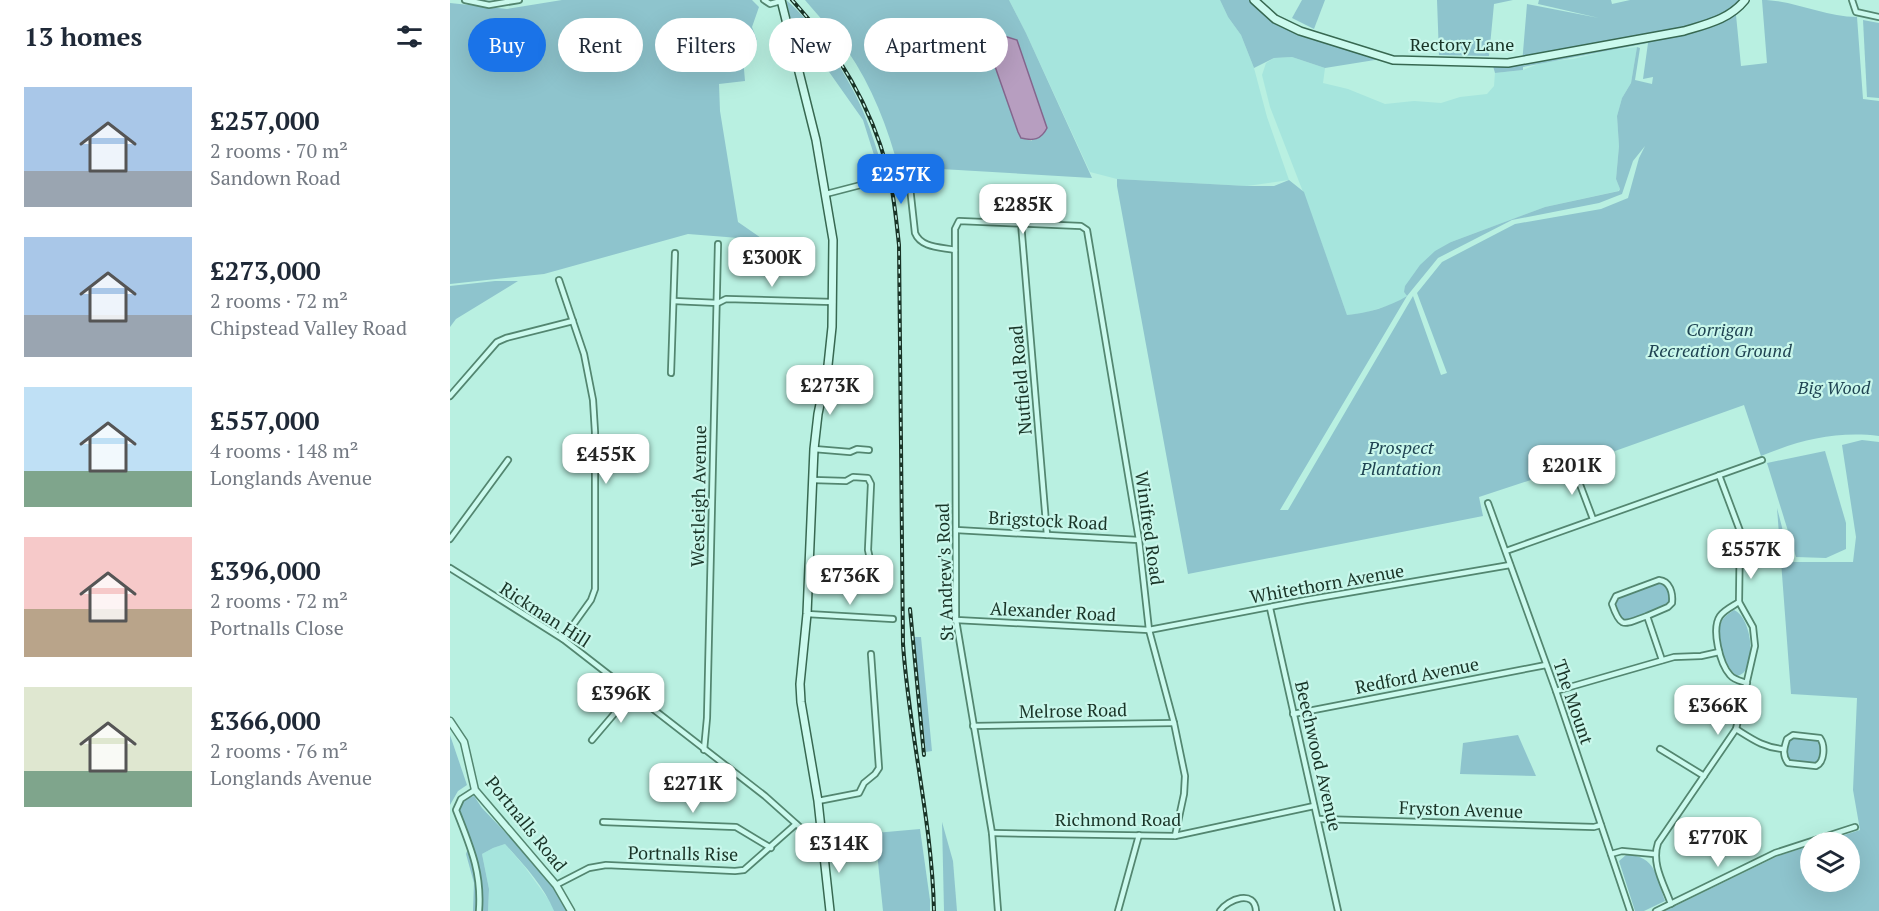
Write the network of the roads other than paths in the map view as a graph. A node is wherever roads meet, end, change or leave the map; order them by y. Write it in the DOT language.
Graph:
graph roads {
  1 [pos="465,0"];
  2 [pos="519,0"];
  3 [pos="764,0"];
  4 [pos="1254,0"];
  5 [pos="1744,0"];
  6 [pos="1852,0"];
  7 [pos="781,1"];
  8 [pos="1879,17"];
  9 [pos="826,194"];
  10 [pos="1021,223"];
  11 [pos="718,244"];
  12 [pos="955,250"];
  13 [pos="675,253"];
  14 [pos="559,280"];
  15 [pos="674,301"];
  16 [pos="833,302"];
  17 [pos="717,303"];
  18 [pos="573,321"];
  19 [pos="672,373"];
  20 [pos="450,396"];
  21 [pos="814,449"];
  22 [pos="869,450"];
  23 [pos="508,460"];
  24 [pos="1762,460"];
  25 [pos="1573,466"];
  26 [pos="1719,475"];
  27 [pos="813,480"];
  28 [pos="1488,503"];
  29 [pos="1593,519"];
  30 [pos="956,530"];
  31 [pos="1047,535"];
  32 [pos="450,539"];
  33 [pos="1139,540"];
  34 [pos="1506,551"];
  35 [pos="870,559"];
  36 [pos="1510,565"];
  37 [pos="450,568"];
  38 [pos="1739,602"];
  39 [pos="1270,608"];
  40 [pos="807,614"];
  41 [pos="1647,616"];
  42 [pos="893,620"];
  43 [pos="956,620"];
  44 [pos="1149,630"];
  45 [pos="563,639"];
  46 [pos="1719,652"];
  47 [pos="872,654"];
  48 [pos="1662,660"];
  49 [pos="1546,665"];
  50 [pos="1747,684"];
  51 [pos="1556,691"];
  52 [pos="632,693"];
  53 [pos="1293,714"];
  54 [pos="450,721"];
  55 [pos="1174,723"];
  56 [pos="973,726"];
  57 [pos="1736,729"];
  58 [pos="592,740"];
  59 [pos="1660,749"];
  60 [pos="1784,749"];
  61 [pos="704,750"];
  62 [pos="1704,776"];
  63 [pos="475,790"];
  64 [pos="818,801"];
  65 [pos="1314,806"];
  66 [pos="1319,819"];
  67 [pos="603,822"];
  68 [pos="796,824"];
  69 [pos="1601,825"];
  70 [pos="1855,827"];
  71 [pos="992,833"];
  72 [pos="1139,835"];
  73 [pos="1175,836"];
  74 [pos="822,839"];
  75 [pos="771,848"];
  76 [pos="1611,854"];
  77 [pos="1654,854"];
  78 [pos="556,885"];
  79 [pos="1671,904"];
  80 [pos="479,911"];
  81 [pos="571,911"];
  82 [pos="830,911"];
  83 [pos="998,911"];
  84 [pos="1118,911"];
  85 [pos="1220,911"];
  86 [pos="1256,911"];
  87 [pos="1338,911"];
  88 [pos="1630,911"];
  89 [pos="1656,911"];
  1 -- 2 [label="street"];
  3 -- 7 [label="street"];
  4 -- 5 [label="main road, Rectory Lane"];
  6 -- 8 [label="street"];
  7 -- 9 [label="main road"];
  9 -- 12 [label="street"];
  9 -- 16 [label="main road"];
  10 -- 12 [label="street, St Andrew's Road"];
  10 -- 31 [label="street, Nutfield Road"];
  10 -- 33 [label="street, Winifred Road"];
  11 -- 17 [label="street, Westleigh Avenue"];
  12 -- 30 [label="street, St Andrew's Road"];
  13 -- 15 [label="street"];
  14 -- 18 [label="street"];
  15 -- 17 [label="street"];
  15 -- 19 [label="street"];
  16 -- 17 [label="street"];
  16 -- 21 [label="main road"];
  17 -- 61 [label="street, Westleigh Avenue"];
  18 -- 20 [label="street"];
  18 -- 45 [label="street"];
  21 -- 22 [label="street"];
  21 -- 27 [label="main road"];
  23 -- 32 [label="street"];
  24 -- 26 [label="street"];
  25 -- 29 [label="street"];
  26 -- 29 [label="street"];
  26 -- 38 [label="street"];
  27 -- 35 [label="street"];
  27 -- 40 [label="main road"];
  28 -- 34 [label="street, The Mount"];
  29 -- 34 [label="street"];
  30 -- 31 [label="street, Brigstock Road"];
  30 -- 43 [label="street, St Andrew's Road"];
  31 -- 33 [label="street, Brigstock Road"];
  33 -- 44 [label="street, Winifred Road"];
  34 -- 36 [label="street, The Mount"];
  36 -- 39 [label="street, Whitethorn Avenue"];
  36 -- 49 [label="street, The Mount"];
  37 -- 45 [label="street, Rickman Hill"];
  38 -- 46 [label="street"];
  38 -- 50 [label="street"];
  39 -- 44 [label="street, Whitethorn Avenue"];
  39 -- 53 [label="street, Beechwood Avenue"];
  40 -- 42 [label="street"];
  40 -- 64 [label="main road"];
  41 -- 41 [label="street"];
  41 -- 48 [label="street"];
  43 -- 44 [label="street, Alexander Road"];
  43 -- 56 [label="street, St Andrew's Road"];
  44 -- 55 [label="street, Winifred Road"];
  45 -- 52 [label="street, Rickman Hill"];
  46 -- 48 [label="street"];
  46 -- 50 [label="street"];
  47 -- 64 [label="street"];
  48 -- 51 [label="street"];
  49 -- 51 [label="street, The Mount"];
  49 -- 53 [label="street, Redford Avenue"];
  50 -- 57 [label="street"];
  51 -- 69 [label="street, The Mount"];
  52 -- 58 [label="street"];
  52 -- 61 [label="street, Rickman Hill"];
  53 -- 65 [label="street, Beechwood Avenue"];
  54 -- 63 [label="street, Portnalls Road"];
  55 -- 56 [label="street, Melrose Road"];
  55 -- 73 [label="street, Winifred Road"];
  56 -- 71 [label="street, St Andrew's Road"];
  57 -- 60 [label="street"];
  57 -- 62 [label="street"];
  59 -- 62 [label="street"];
  60 -- 60 [label="street"];
  61 -- 68 [label="street, Rickman Hill"];
  62 -- 77 [label="street"];
  63 -- 78 [label="street, Portnalls Road"];
  63 -- 80 [label="street"];
  64 -- 74 [label="main road"];
  65 -- 66 [label="street, Beechwood Avenue"];
  65 -- 73 [label="street, Richmond Road"];
  66 -- 69 [label="street, Fryston Avenue"];
  66 -- 87 [label="street, Beechwood Avenue"];
  67 -- 75 [label="street"];
  68 -- 74 [label="street, Rickman Hill"];
  68 -- 75 [label="street, Portnalls Rise"];
  69 -- 76 [label="street, The Mount"];
  70 -- 79 [label="street"];
  71 -- 72 [label="street, Richmond Road"];
  71 -- 83 [label="street, St Andrew's Road"];
  72 -- 73 [label="street, Richmond Road"];
  72 -- 84 [label="street"];
  74 -- 82 [label="main road"];
  75 -- 78 [label="street, Portnalls Rise"];
  76 -- 77 [label="street"];
  76 -- 88 [label="street, The Mount"];
  77 -- 79 [label="street"];
  78 -- 81 [label="street, Portnalls Road"];
  79 -- 89 [label="street"];
  85 -- 86 [label="street"];
}
